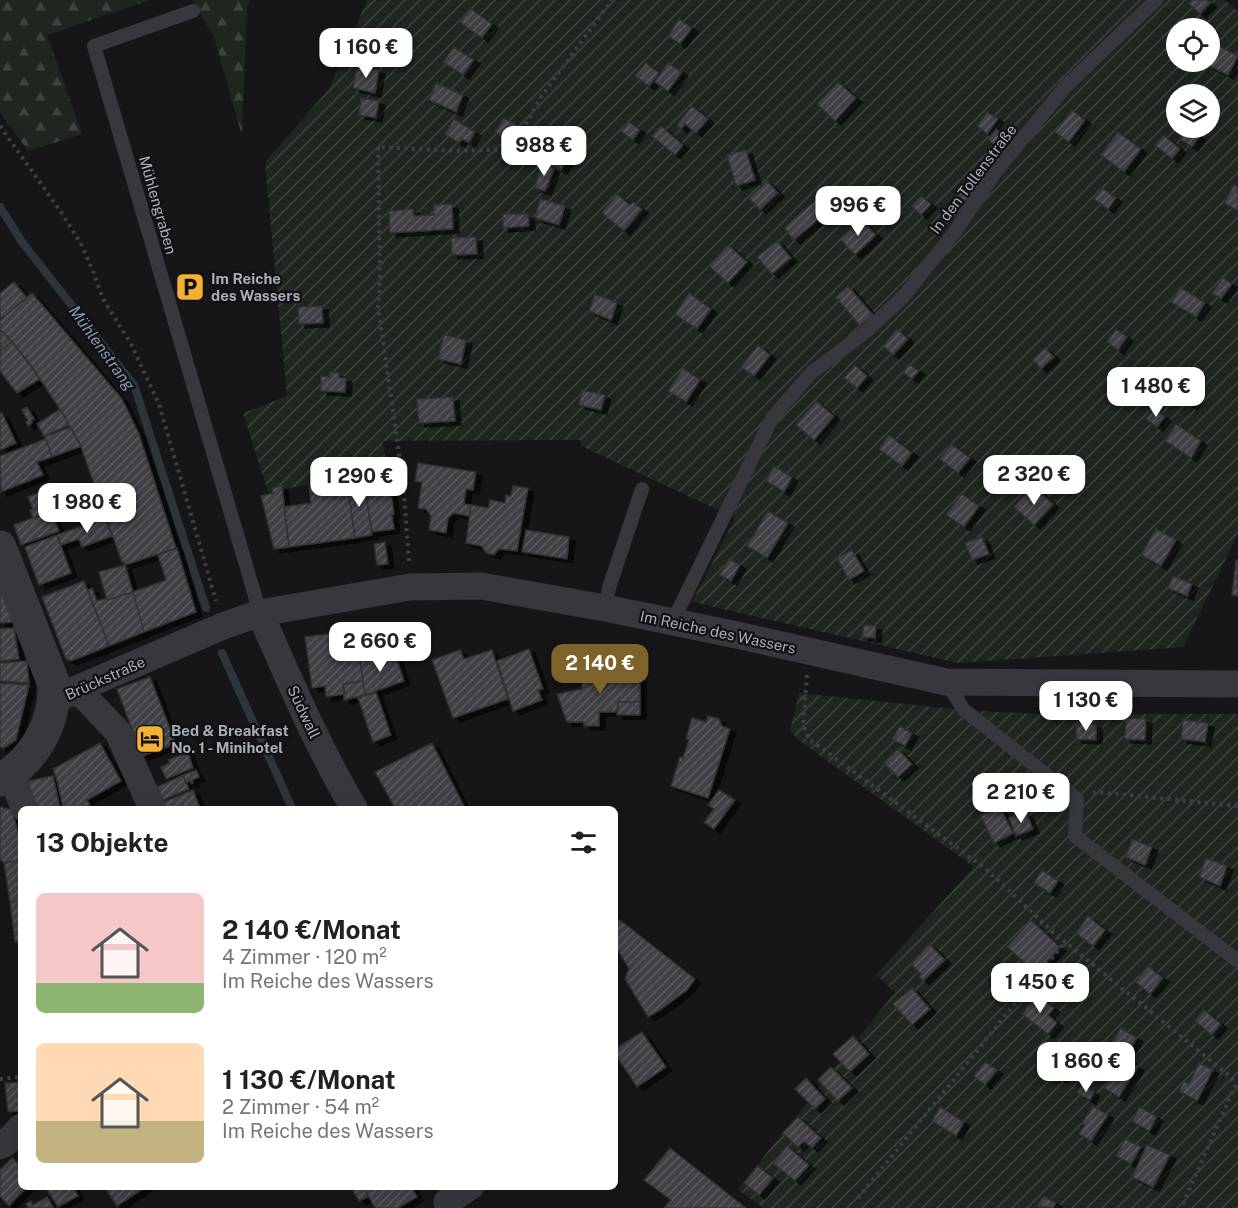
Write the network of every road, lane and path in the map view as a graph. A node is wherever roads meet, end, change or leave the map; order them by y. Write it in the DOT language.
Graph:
graph roads {
  1 [pos="612,0"];
  2 [pos="1156,0"];
  3 [pos="193,10"];
  4 [pos="0,126"];
  5 [pos="642,489"];
  6 [pos="3,560"];
  7 [pos="410,587"];
  8 [pos="605,608"];
  9 [pos="260,613"];
  10 [pos="672,622"];
  11 [pos="213,630"];
  12 [pos="808,651"];
  13 [pos="946,682"];
  14 [pos="1238,684"];
  15 [pos="66,695"];
  16 [pos="5,777"];
  17 [pos="1077,799"];
  18 [pos="23,806"];
  19 [pos="151,806"];
  20 [pos="353,806"];
  21 [pos="1238,806"];
  22 [pos="1065,942"];
  23 [pos="1238,961"];
  24 [pos="18,1077"];
  25 [pos="0,1079"];
  26 [pos="18,1130"];
  27 [pos="0,1146"];
  28 [pos="463,1190"];
  29 [pos="858,1198"];
  30 [pos="444,1199"];
  31 [pos="1181,1208"];
  1 -- 7 [label="path"];
  2 -- 10 [label="lane, In den Tollenstraße"];
  3 -- 9 [label="lane, Mühlengraben"];
  4 -- 11 [label="path"];
  5 -- 8 [label="lane"];
  6 -- 15 [label="street"];
  7 -- 8 [label="street, Im Reiche des Wassers"];
  7 -- 9 [label="street, Im Reiche des Wassers"];
  8 -- 10 [label="street, Im Reiche des Wassers"];
  9 -- 11 [label="street, Im Reiche des Wassers"];
  9 -- 20 [label="street, Südwall"];
  10 -- 12 [label="street, Im Reiche des Wassers"];
  11 -- 15 [label="street, Brückstraße"];
  12 -- 13 [label="street, Im Reiche des Wassers"];
  12 -- 22 [label="path"];
  13 -- 14 [label="street, Im Reiche des Wassers"];
  13 -- 17 [label="lane"];
  15 -- 16 [label="street, Brückstraße"];
  15 -- 19 [label="street"];
  16 -- 18 [label="street, Brückstraße"];
  17 -- 21 [label="path"];
  17 -- 23 [label="lane"];
  22 -- 29 [label="path"];
  22 -- 31 [label="path"];
  24 -- 25 [label="path"];
  26 -- 27 [label="street"];
  28 -- 30 [label="street"];
}
